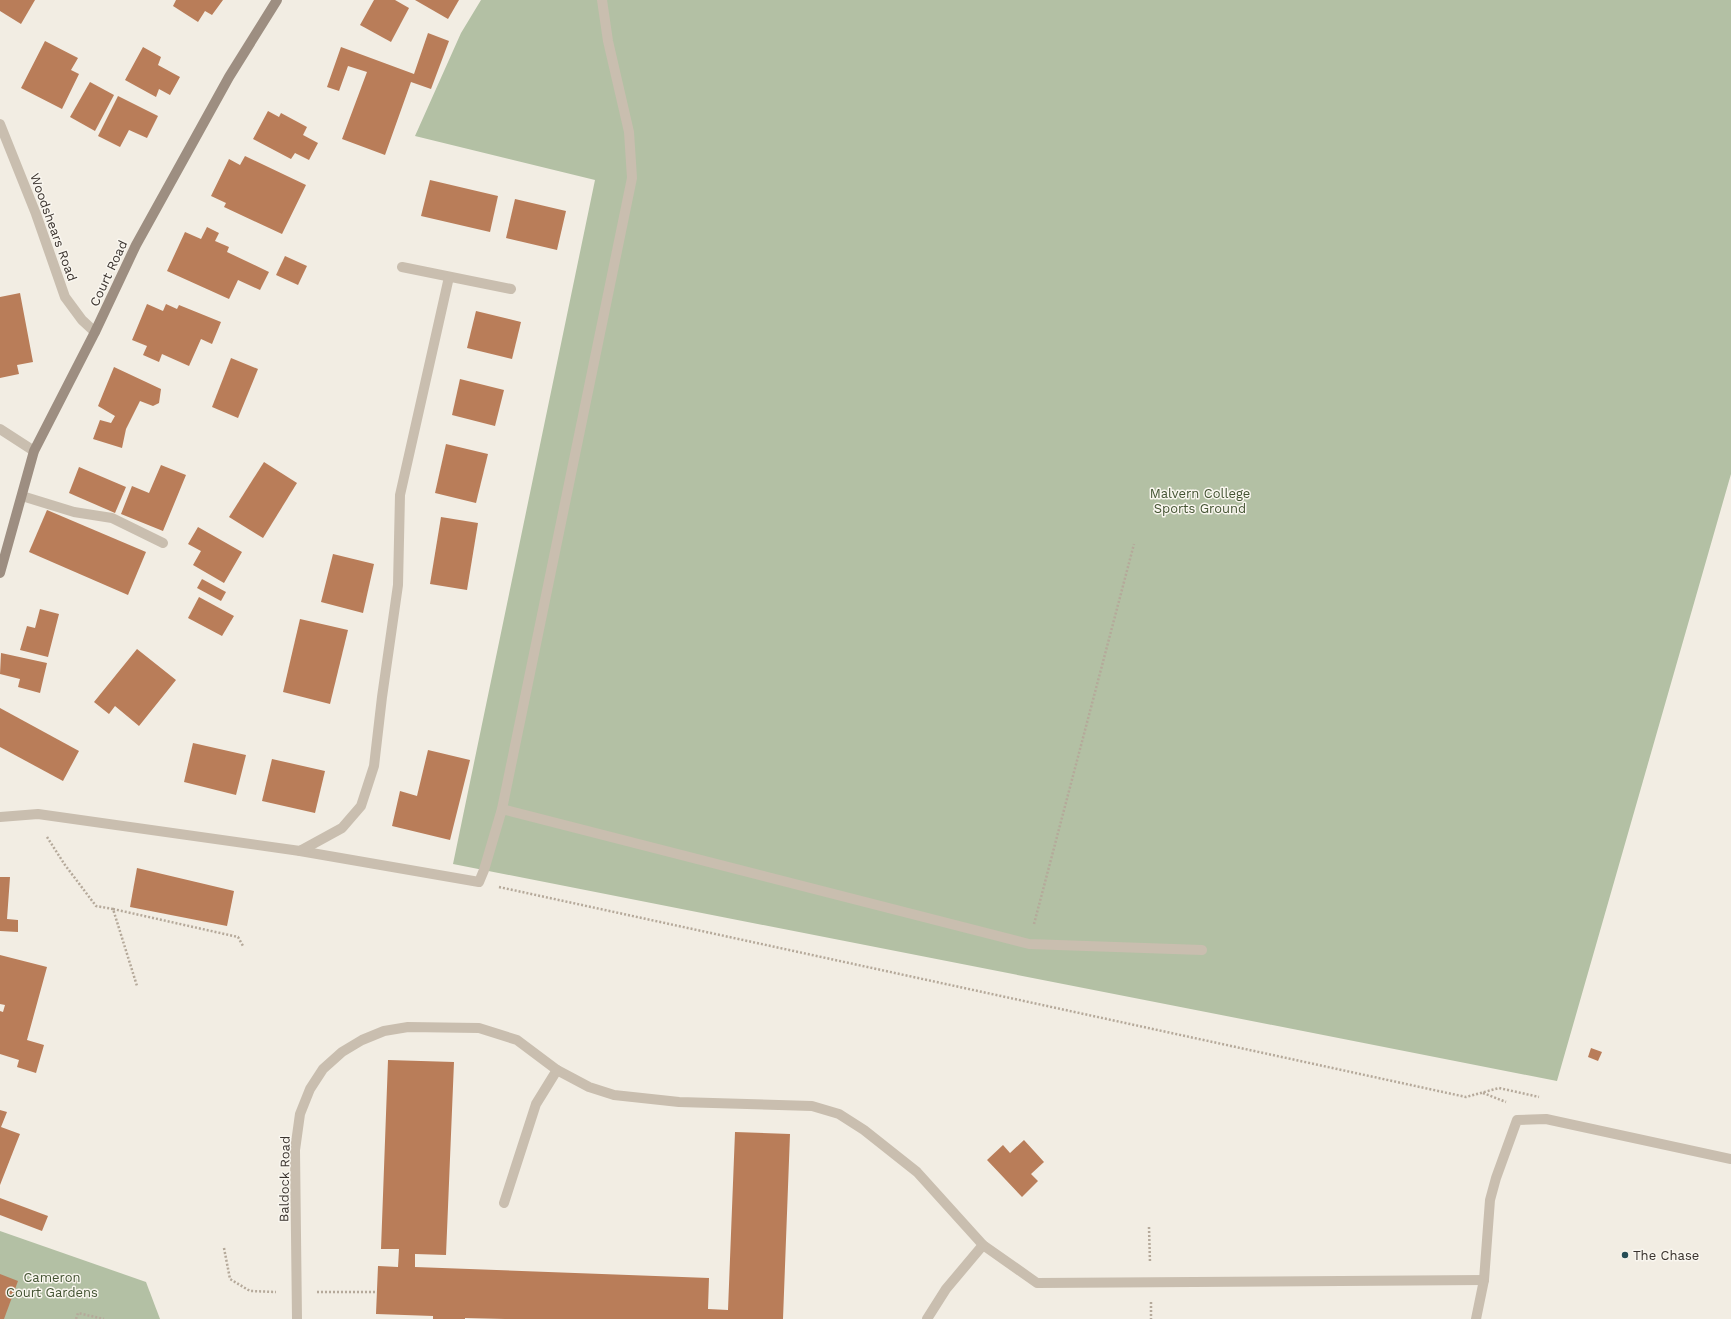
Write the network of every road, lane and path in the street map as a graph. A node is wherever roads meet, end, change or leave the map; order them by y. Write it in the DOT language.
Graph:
graph roads {
  1 [pos="277,0"];
  2 [pos="602,0"];
  3 [pos="0,124"];
  4 [pos="402,267"];
  5 [pos="449,276"];
  6 [pos="511,289"];
  7 [pos="95,332"];
  8 [pos="0,429"];
  9 [pos="34,451"];
  10 [pos="22,496"];
  11 [pos="163,543"];
  12 [pos="1134,544"];
  13 [pos="0,574"];
  14 [pos="502,809"];
  15 [pos="38,814"];
  16 [pos="0,817"];
  17 [pos="300,851"];
  18 [pos="479,882"];
  19 [pos="113,909"];
  20 [pos="1029,944"];
  21 [pos="243,946"];
  22 [pos="1202,950"];
  23 [pos="137,986"];
  24 [pos="557,1070"];
  25 [pos="1483,1093"];
  26 [pos="1731,1159"];
  27 [pos="504,1203"];
  28 [pos="983,1245"];
  29 [pos="1484,1280"];
  30 [pos="76,1319"];
  31 [pos="104,1319"];
  32 [pos="297,1319"];
  33 [pos="927,1319"];
  34 [pos="1476,1319"];
  1 -- 7 [label="street, Court Road"];
  2 -- 14 [label="street"];
  3 -- 7 [label="street, Woodshears Road"];
  4 -- 5 [label="street"];
  5 -- 6 [label="street"];
  5 -- 17 [label="street"];
  7 -- 9 [label="street, Court Road"];
  8 -- 9 [label="street"];
  9 -- 10 [label="street, Court Road"];
  10 -- 11 [label="street"];
  10 -- 13 [label="street, Court Road"];
  12 -- 20 [label="path"];
  14 -- 18 [label="street"];
  14 -- 20 [label="street"];
  15 -- 16 [label="street"];
  15 -- 17 [label="street"];
  15 -- 19 [label="path"];
  17 -- 18 [label="street"];
  18 -- 25 [label="path"];
  19 -- 21 [label="path"];
  19 -- 23 [label="path"];
  20 -- 22 [label="street"];
  24 -- 27 [label="street"];
  24 -- 28 [label="street, Baldock Road"];
  24 -- 32 [label="street, Baldock Road"];
  26 -- 29 [label="street"];
  28 -- 29 [label="street, Baldock Road"];
  28 -- 33 [label="street"];
  29 -- 34 [label="street"];
  30 -- 31 [label="path"];
}
